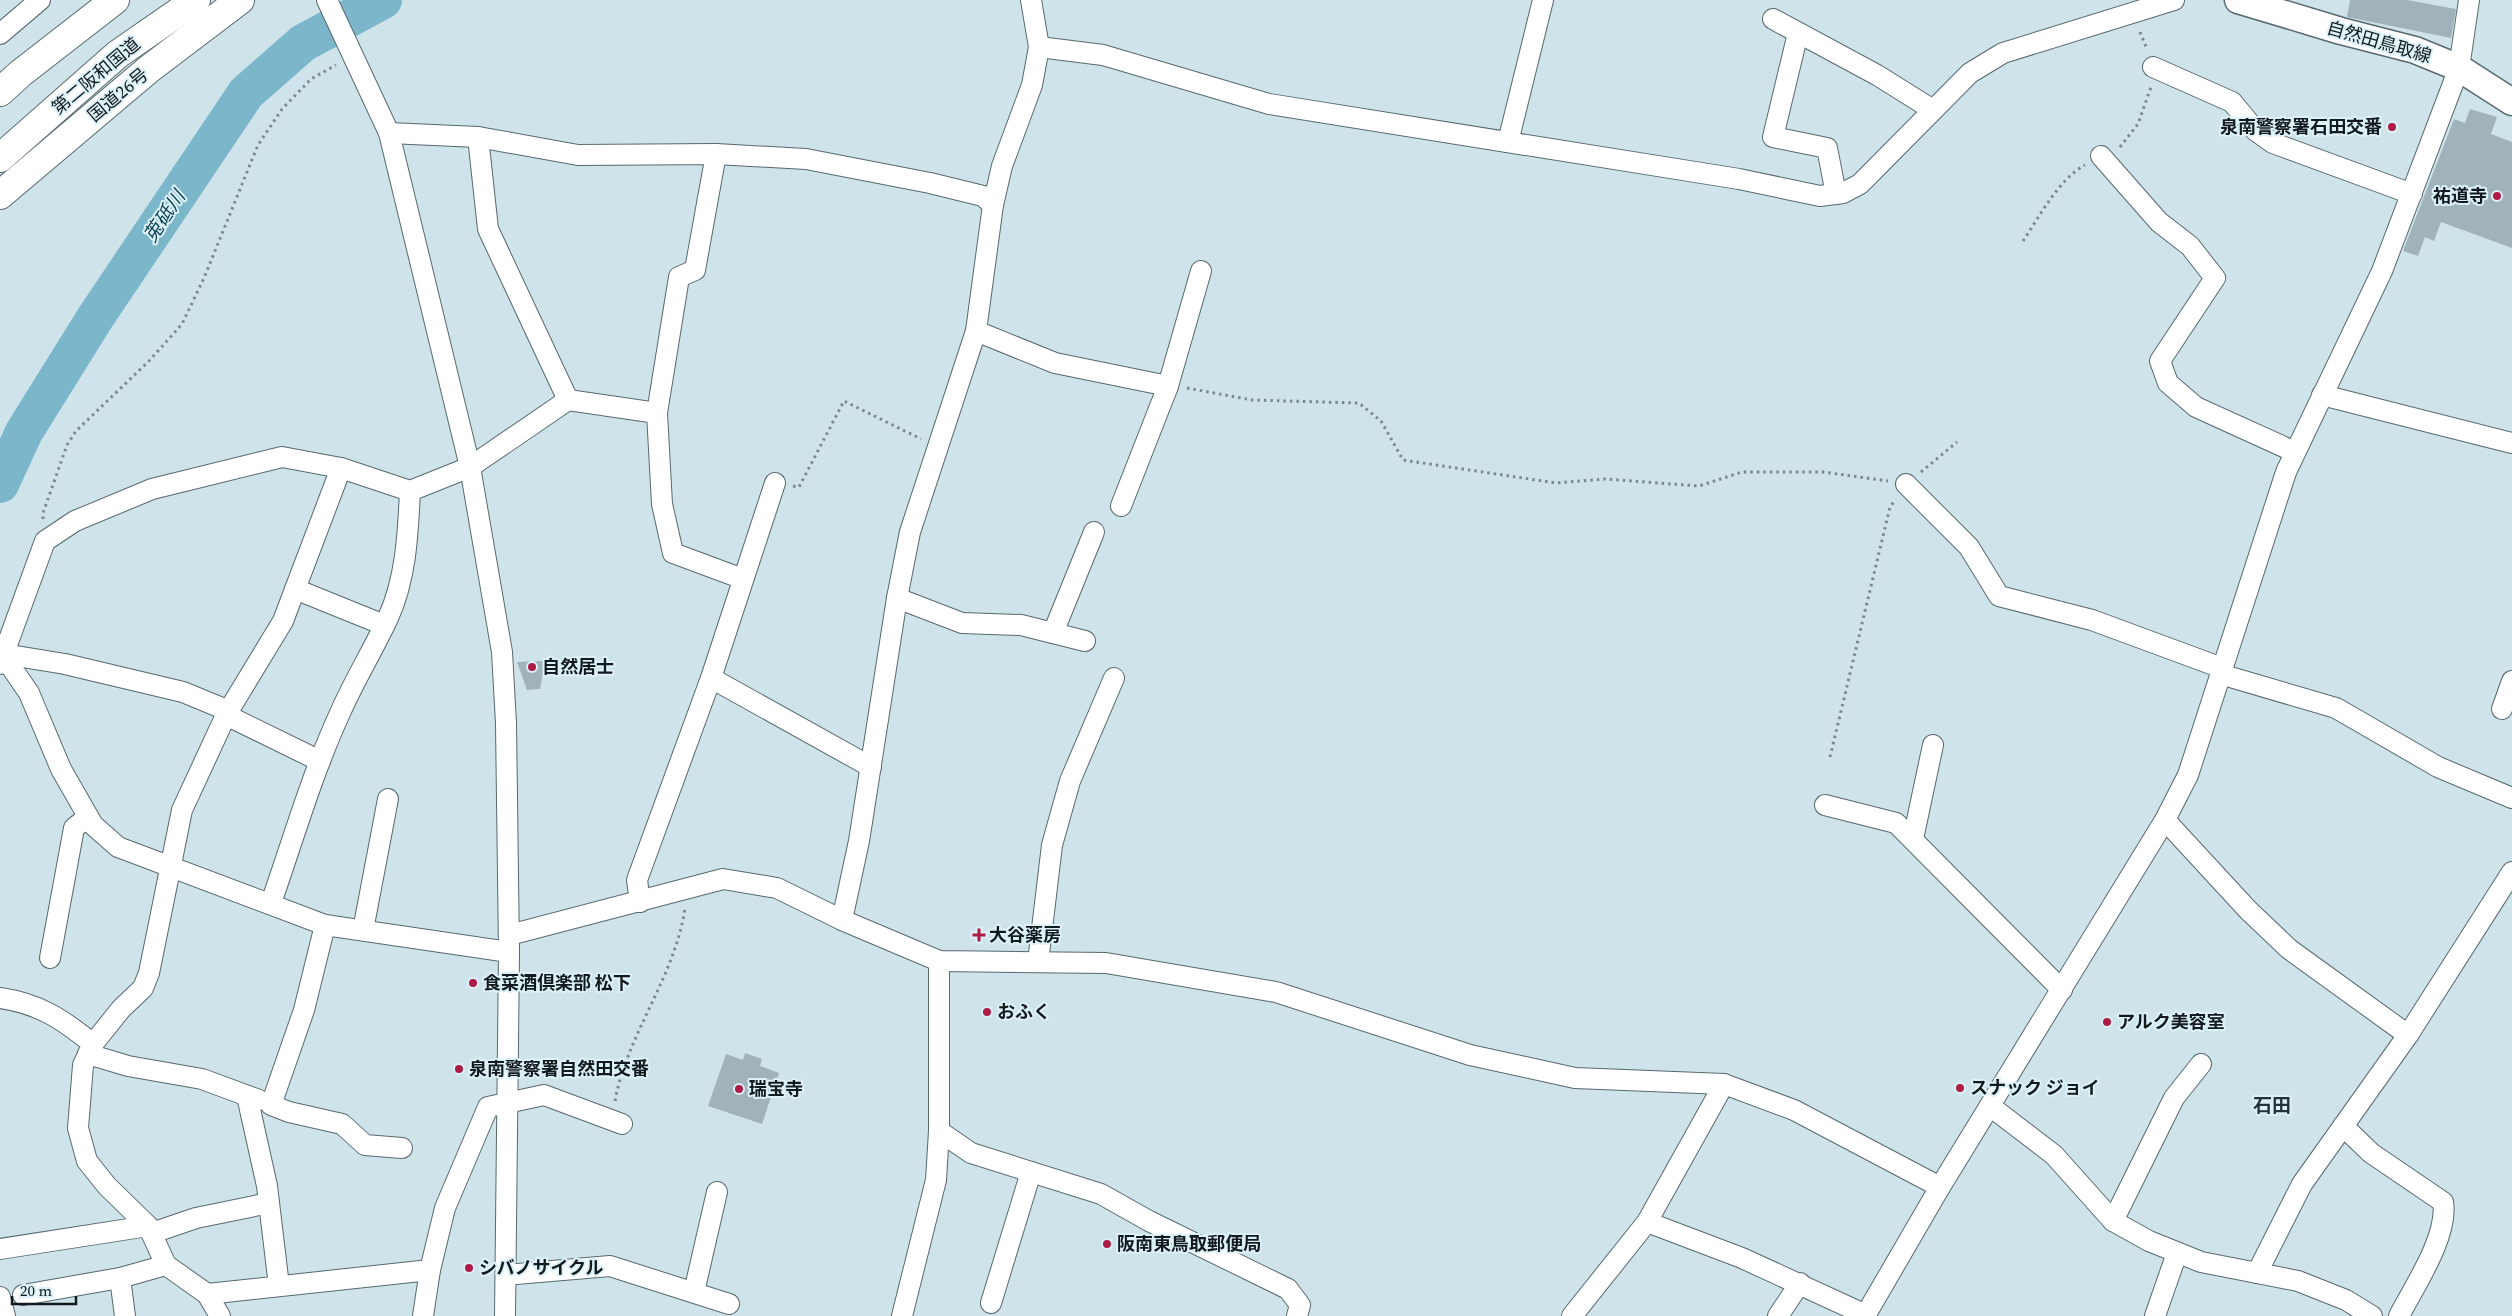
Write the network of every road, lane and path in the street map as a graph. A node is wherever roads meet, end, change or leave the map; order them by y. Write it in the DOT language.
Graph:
graph roads {
  1 [pos="40,0"];
  2 [pos="115,0"];
  3 [pos="196,0"];
  4 [pos="240,0"];
  5 [pos="327,0"];
  6 [pos="1031,0"];
  7 [pos="1542,0"];
  8 [pos="2174,0"];
  9 [pos="2238,0"];
  10 [pos="2469,0"];
  11 [pos="2134,12"];
  12 [pos="1773,19"];
  13 [pos="1798,33"];
  14 [pos="0,34"];
  15 [pos="1039,48"];
  16 [pos="354,55"];
  17 [pos="2153,67"];
  18 [pos="2459,68"];
  19 [pos="0,92"];
  20 [pos="2512,102"];
  21 [pos="1933,110"];
  22 [pos="389,133"];
  23 [pos="478,138"];
  24 [pos="1508,142"];
  25 [pos="716,154"];
  26 [pos="2101,156"];
  27 [pos="0,158"];
  28 [pos="1836,194"];
  29 [pos="2412,194"];
  30 [pos="0,195"];
  31 [pos="993,205"];
  32 [pos="2023,241"];
  33 [pos="1201,271"];
  34 [pos="976,331"];
  35 [pos="1168,386"];
  36 [pos="2322,396"];
  37 [pos="568,400"];
  38 [pos="657,413"];
  39 [pos="1957,442"];
  40 [pos="2512,442"];
  41 [pos="939,448"];
  42 [pos="2296,452"];
  43 [pos="470,467"];
  44 [pos="341,468"];
  45 [pos="775,483"];
  46 [pos="1906,484"];
  47 [pos="410,491"];
  48 [pos="1122,506"];
  49 [pos="1094,532"];
  50 [pos="45,541"];
  51 [pos="743,579"];
  52 [pos="295,588"];
  53 [pos="897,598"];
  54 [pos="384,625"];
  55 [pos="1053,633"];
  56 [pos="1084,641"];
  57 [pos="1,657"];
  58 [pos="2221,671"];
  59 [pos="711,678"];
  60 [pos="1114,678"];
  61 [pos="2512,681"];
  62 [pos="2502,709"];
  63 [pos="227,713"];
  64 [pos="1933,745"];
  65 [pos="1830,757"];
  66 [pos="320,761"];
  67 [pos="871,767"];
  68 [pos="2512,798"];
  69 [pos="388,799"];
  70 [pos="1825,805"];
  71 [pos="88,817"];
  72 [pos="2165,820"];
  73 [pos="1913,839"];
  74 [pos="170,868"];
  75 [pos="2512,872"];
  76 [pos="688,888"];
  77 [pos="640,902"];
  78 [pos="271,903"];
  79 [pos="842,920"];
  80 [pos="326,925"];
  81 [pos="364,930"];
  82 [pos="509,944"];
  83 [pos="50,958"];
  84 [pos="939,961"];
  85 [pos="1038,962"];
  86 [pos="2062,990"];
  87 [pos="0,998"];
  88 [pos="2408,1034"];
  89 [pos="91,1049"];
  90 [pos="2201,1064"];
  91 [pos="1724,1084"];
  92 [pos="247,1096"];
  93 [pos="508,1101"];
  94 [pos="271,1104"];
  95 [pos="1990,1106"];
  96 [pos="617,1121"];
  97 [pos="2343,1126"];
  98 [pos="939,1131"];
  99 [pos="402,1148"];
  100 [pos="1031,1172"];
  101 [pos="1940,1187"];
  102 [pos="717,1192"];
  103 [pos="269,1203"];
  104 [pos="2112,1221"];
  105 [pos="1647,1222"];
  106 [pos="150,1230"];
  107 [pos="0,1249"];
  108 [pos="2177,1253"];
  109 [pos="166,1265"];
  110 [pos="430,1270"];
  111 [pos="2257,1274"];
  112 [pos="506,1275"];
  113 [pos="120,1278"];
  114 [pos="1800,1283"];
  115 [pos="280,1286"];
  116 [pos="694,1292"];
  117 [pos="207,1294"];
  118 [pos="23,1295"];
  119 [pos="0,1296"];
  120 [pos="991,1303"];
  121 [pos="729,1304"];
  122 [pos="1866,1315"];
  123 [pos="5,1316"];
  124 [pos="125,1316"];
  125 [pos="220,1316"];
  126 [pos="423,1316"];
  127 [pos="505,1316"];
  128 [pos="902,1316"];
  129 [pos="1298,1316"];
  130 [pos="1572,1316"];
  131 [pos="1778,1316"];
  132 [pos="2155,1316"];
  133 [pos="2372,1316"];
  134 [pos="2399,1316"];
  1 -- 14 [label="street"];
  2 -- 19 [label="highway"];
  3 -- 27 [label="highway, 第二阪和国道"];
  4 -- 30 [label="highway, 国道26号"];
  5 -- 16 [label="street"];
  6 -- 15 [label="street"];
  7 -- 24 [label="street"];
  8 -- 11 [label="street"];
  9 -- 18 [label="main road, 自然田鳥取線"];
  10 -- 18 [label="street"];
  11 -- 17 [label="path"];
  11 -- 21 [label="street"];
  12 -- 13 [label="street"];
  13 -- 21 [label="street"];
  13 -- 28 [label="street"];
  15 -- 24 [label="street"];
  15 -- 31 [label="street"];
  16 -- 22 [label="street"];
  16 -- 50 [label="path"];
  17 -- 26 [label="path"];
  17 -- 29 [label="street"];
  18 -- 20 [label="main road, 自然田鳥取線"];
  18 -- 29 [label="street"];
  21 -- 28 [label="street"];
  22 -- 23 [label="street"];
  22 -- 43 [label="street"];
  23 -- 25 [label="street"];
  23 -- 37 [label="street"];
  24 -- 28 [label="street"];
  25 -- 31 [label="street"];
  25 -- 38 [label="street"];
  26 -- 32 [label="path"];
  26 -- 42 [label="street"];
  29 -- 36 [label="street"];
  31 -- 34 [label="street"];
  33 -- 35 [label="street"];
  34 -- 35 [label="street"];
  34 -- 41 [label="street"];
  35 -- 46 [label="path"];
  35 -- 48 [label="street"];
  36 -- 40 [label="street"];
  36 -- 42 [label="street"];
  37 -- 38 [label="street"];
  37 -- 43 [label="street"];
  38 -- 51 [label="street"];
  39 -- 46 [label="path"];
  41 -- 45 [label="path"];
  41 -- 53 [label="street"];
  42 -- 58 [label="street"];
  43 -- 47 [label="street"];
  43 -- 82 [label="street"];
  44 -- 47 [label="street"];
  44 -- 50 [label="street"];
  44 -- 52 [label="street"];
  45 -- 51 [label="street"];
  46 -- 58 [label="street"];
  46 -- 65 [label="path"];
  47 -- 54 [label="street"];
  49 -- 55 [label="street"];
  50 -- 57 [label="street"];
  51 -- 59 [label="street"];
  52 -- 54 [label="street"];
  52 -- 63 [label="street"];
  53 -- 55 [label="street"];
  53 -- 67 [label="street"];
  54 -- 66 [label="street"];
  55 -- 56 [label="street"];
  57 -- 63 [label="street"];
  57 -- 71 [label="street"];
  58 -- 68 [label="street"];
  58 -- 72 [label="street"];
  59 -- 67 [label="street"];
  59 -- 77 [label="street"];
  60 -- 85 [label="street"];
  61 -- 62 [label="street"];
  63 -- 66 [label="street"];
  63 -- 74 [label="street"];
  64 -- 73 [label="street"];
  66 -- 78 [label="street"];
  67 -- 79 [label="street"];
  69 -- 81 [label="street"];
  70 -- 73 [label="street"];
  71 -- 74 [label="street"];
  71 -- 83 [label="street"];
  72 -- 86 [label="street"];
  72 -- 88 [label="street"];
  73 -- 86 [label="street"];
  74 -- 78 [label="street"];
  74 -- 89 [label="street"];
  75 -- 88 [label="street"];
  76 -- 77 [label="street"];
  76 -- 79 [label="street"];
  76 -- 96 [label="path"];
  77 -- 82 [label="street"];
  78 -- 80 [label="street"];
  79 -- 84 [label="street"];
  80 -- 81 [label="street"];
  80 -- 94 [label="street"];
  81 -- 82 [label="street"];
  82 -- 93 [label="street"];
  84 -- 85 [label="street"];
  84 -- 98 [label="street"];
  85 -- 91 [label="street"];
  86 -- 95 [label="street"];
  87 -- 89 [label="street"];
  88 -- 97 [label="street"];
  89 -- 92 [label="street"];
  89 -- 106 [label="street"];
  90 -- 104 [label="street"];
  91 -- 101 [label="street"];
  91 -- 105 [label="street"];
  92 -- 94 [label="street"];
  92 -- 103 [label="street"];
  93 -- 96 [label="street"];
  93 -- 110 [label="street"];
  93 -- 112 [label="street"];
  94 -- 99 [label="street"];
  95 -- 101 [label="street"];
  95 -- 104 [label="street"];
  97 -- 111 [label="street"];
  97 -- 134 [label="street"];
  98 -- 100 [label="street"];
  98 -- 128 [label="street"];
  100 -- 120 [label="street"];
  100 -- 129 [label="street"];
  101 -- 122 [label="street"];
  102 -- 116 [label="street"];
  103 -- 106 [label="street"];
  103 -- 115 [label="street"];
  104 -- 108 [label="street"];
  105 -- 114 [label="street"];
  105 -- 130 [label="street"];
  106 -- 107 [label="street"];
  106 -- 109 [label="street"];
  108 -- 111 [label="street"];
  108 -- 132 [label="street"];
  109 -- 113 [label="street"];
  109 -- 117 [label="street"];
  110 -- 115 [label="street"];
  110 -- 126 [label="street"];
  111 -- 133 [label="street"];
  112 -- 116 [label="street"];
  112 -- 127 [label="street"];
  113 -- 118 [label="street"];
  113 -- 124 [label="street"];
  114 -- 122 [label="street"];
  114 -- 131 [label="street"];
  115 -- 117 [label="street"];
  116 -- 121 [label="street"];
  117 -- 125 [label="street"];
  119 -- 123 [label="street"];
}
